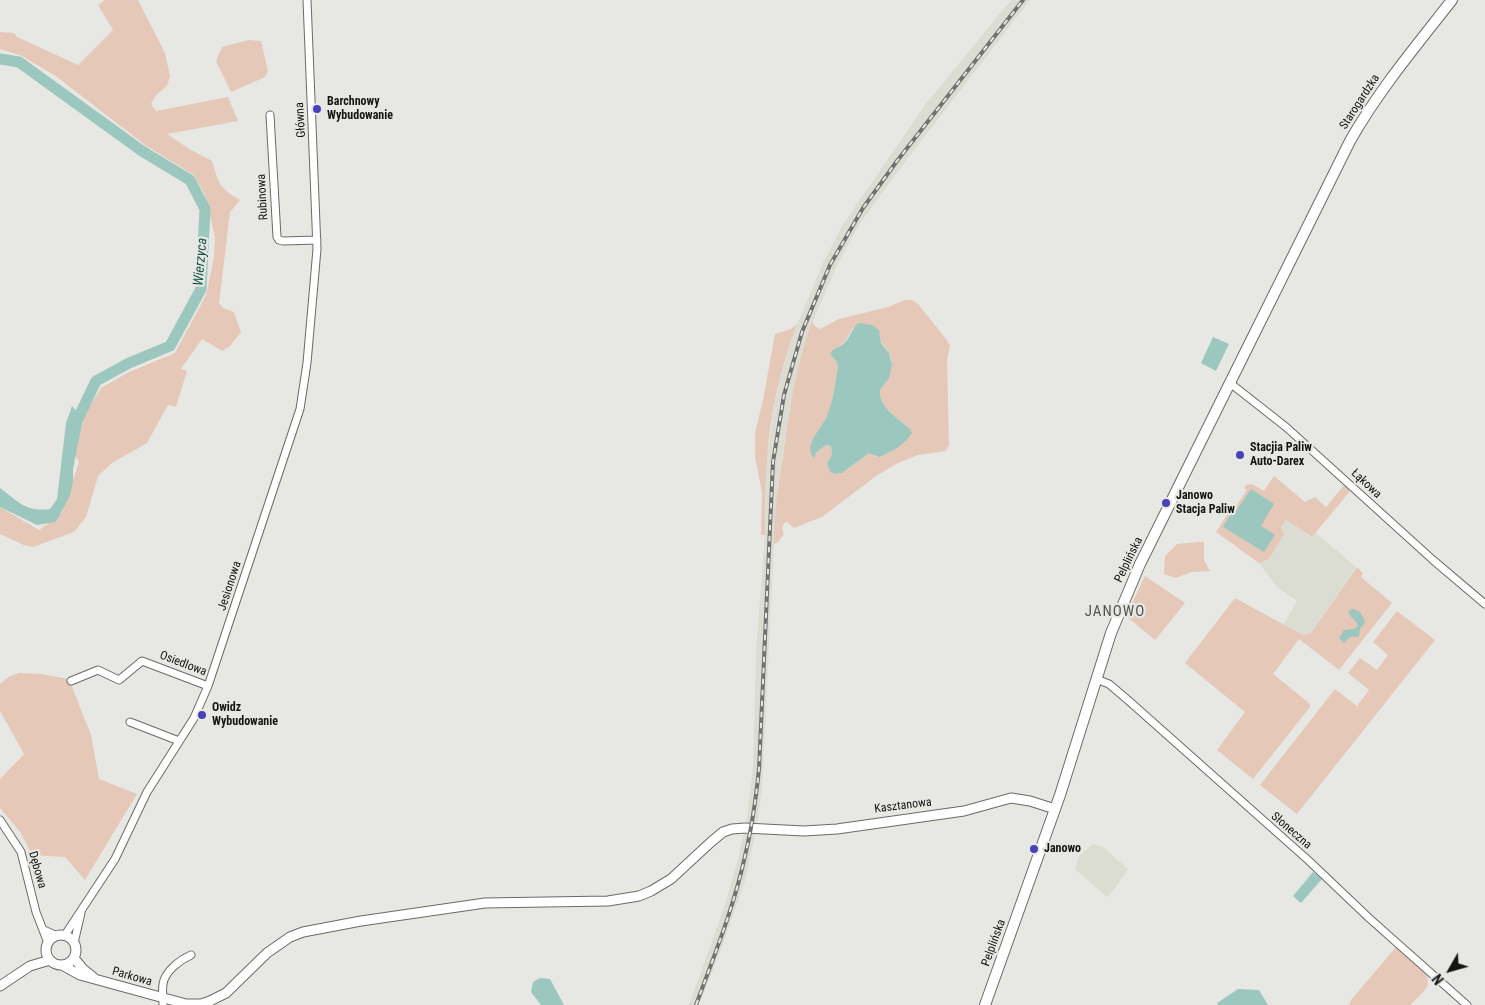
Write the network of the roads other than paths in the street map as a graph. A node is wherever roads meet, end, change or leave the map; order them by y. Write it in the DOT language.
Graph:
graph roads {
  1 [pos="306,0"];
  2 [pos="1452,0"];
  3 [pos="270,115"];
  4 [pos="1307,228"];
  5 [pos="317,240"];
  6 [pos="1230,383"];
  7 [pos="1485,604"];
  8 [pos="1096,679"];
  9 [pos="72,681"];
  10 [pos="208,686"];
  11 [pos="130,722"];
  12 [pos="179,741"];
  13 [pos="1055,809"];
  14 [pos="0,820"];
  15 [pos="81,910"];
  16 [pos="44,930"];
  17 [pos="61,936"];
  18 [pos="74,943"];
  19 [pos="48,952"];
  20 [pos="192,956"];
  21 [pos="74,958"];
  22 [pos="62,965"];
  23 [pos="95,979"];
  24 [pos="0,986"];
  25 [pos="163,1002"];
  26 [pos="985,1005"];
  27 [pos="1467,1005"];
  1 -- 5 [label="street, Główna"];
  2 -- 4 [label="main road, Starogardzka"];
  3 -- 5 [label="street, Rubinowa"];
  4 -- 6 [label="main road, Pelplińska"];
  5 -- 10 [label="street, Jesionowa"];
  6 -- 7 [label="street, Łąkowa"];
  6 -- 8 [label="main road, Pelplińska"];
  8 -- 13 [label="main road, Pelplińska"];
  8 -- 27 [label="street, Słoneczna"];
  9 -- 10 [label="street, Osiedlowa"];
  10 -- 12 [label="street, Jesionowa"];
  11 -- 12 [label="street"];
  12 -- 15 [label="street, Jesionowa"];
  13 -- 25 [label="street, Kasztanowa"];
  13 -- 26 [label="main road, Pelplińska"];
  14 -- 16 [label="street, Dębowa"];
  15 -- 17 [label="street, Jesionowa"];
  15 -- 18 [label="street, Jesionowa"];
  16 -- 17 [label="street"];
  16 -- 19 [label="street, Dębowa"];
  17 -- 18 [label="street"];
  17 -- 19 [label="street"];
  18 -- 21 [label="street"];
  19 -- 22 [label="street"];
  19 -- 24 [label="street"];
  20 -- 25 [label="street, Parkowa"];
  21 -- 22 [label="street"];
  21 -- 23 [label="street, Parkowa"];
  22 -- 23 [label="street, Parkowa"];
  23 -- 25 [label="street, Parkowa"];
}
